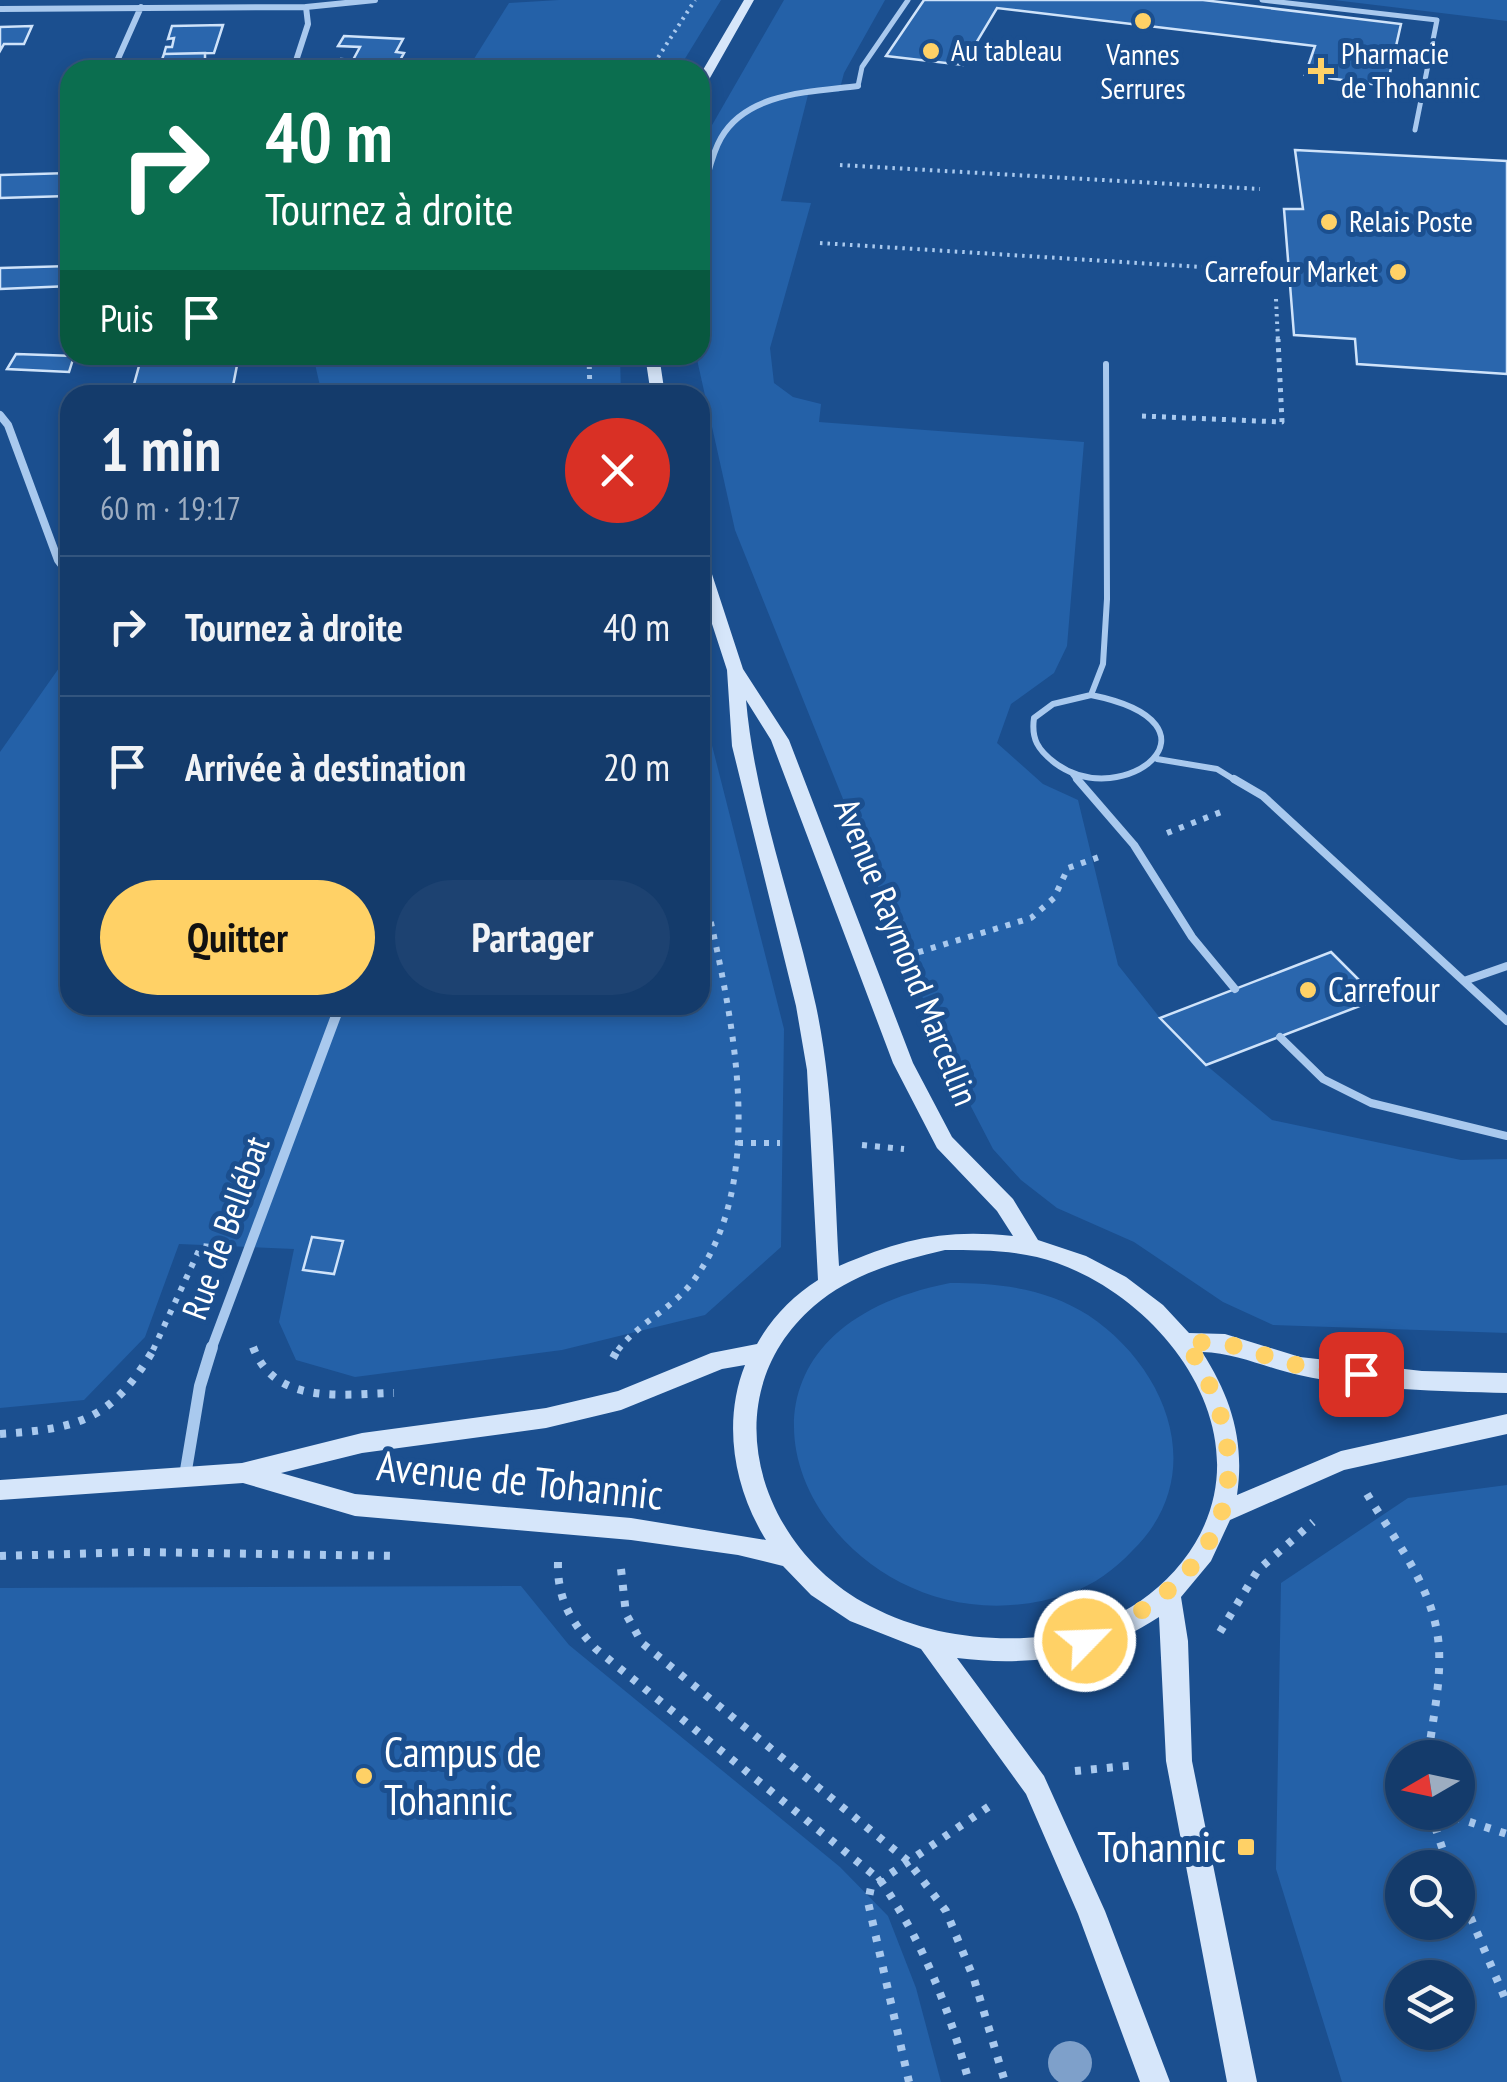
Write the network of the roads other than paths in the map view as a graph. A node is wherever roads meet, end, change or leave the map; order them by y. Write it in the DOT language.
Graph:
graph roads {
  1 [pos="374,0"];
  2 [pos="749,0"];
  3 [pos="908,0"];
  4 [pos="1262,0"];
  5 [pos="141,6"];
  6 [pos="306,7"];
  7 [pos="0,8"];
  8 [pos="117,60"];
  9 [pos="297,60"];
  10 [pos="710,68"];
  11 [pos="858,86"];
  12 [pos="1414,130"];
  13 [pos="710,170"];
  14 [pos="1106,364"];
  15 [pos="0,415"];
  16 [pos="60,563"];
  17 [pos="710,593"];
  18 [pos="735,670"];
  19 [pos="1090,695"];
  20 [pos="1157,758"];
  21 [pos="1072,773"];
  22 [pos="1507,966"];
  23 [pos="1464,981"];
  24 [pos="1234,989"];
  25 [pos="336,1015"];
  26 [pos="1507,1021"];
  27 [pos="1280,1037"];
  28 [pos="1507,1136"];
  29 [pos="1031,1247"];
  30 [pos="830,1279"];
  31 [pos="1186,1342"];
  32 [pos="762,1352"];
  33 [pos="1507,1383"];
  34 [pos="1507,1424"];
  35 [pos="242,1473"];
  36 [pos="184,1476"];
  37 [pos="0,1490"];
  38 [pos="1222,1512"];
  39 [pos="792,1557"];
  40 [pos="1168,1594"];
  41 [pos="930,1642"];
  42 [pos="1155,2082"];
  43 [pos="1242,2082"];
  1 -- 6 [label="street"];
  2 -- 10 [label="main road"];
  3 -- 11 [label="lane"];
  4 -- 12 [label="lane"];
  5 -- 6 [label="street"];
  5 -- 7 [label="street"];
  5 -- 8 [label="street"];
  6 -- 9 [label="street"];
  11 -- 13 [label="street"];
  14 -- 19 [label="lane"];
  15 -- 16 [label="street"];
  17 -- 18 [label="main road, Avenue Raymond Marcellin"];
  18 -- 29 [label="main road, Avenue Raymond Marcellin"];
  18 -- 30 [label="main road, Avenue Raymond Marcellin"];
  19 -- 20 [label="lane"];
  19 -- 21 [label="lane"];
  20 -- 21 [label="lane"];
  20 -- 23 [label="lane"];
  21 -- 24 [label="lane"];
  22 -- 23 [label="lane"];
  23 -- 26 [label="lane"];
  25 -- 36 [label="street, Rue de Bellébat"];
  27 -- 28 [label="lane"];
  29 -- 30 [label="main road"];
  29 -- 31 [label="main road"];
  30 -- 32 [label="main road"];
  31 -- 33 [label="main road"];
  31 -- 38 [label="main road"];
  32 -- 35 [label="main road, Avenue de Tohannic"];
  32 -- 39 [label="main road"];
  34 -- 38 [label="main road"];
  35 -- 36 [label="main road, Avenue de Tohannic"];
  35 -- 39 [label="main road, Avenue de Tohannic"];
  36 -- 37 [label="main road, Avenue de Tohannic"];
  38 -- 40 [label="main road"];
  39 -- 41 [label="main road"];
  40 -- 41 [label="main road"];
  40 -- 43 [label="main road"];
  41 -- 42 [label="main road"];
}
